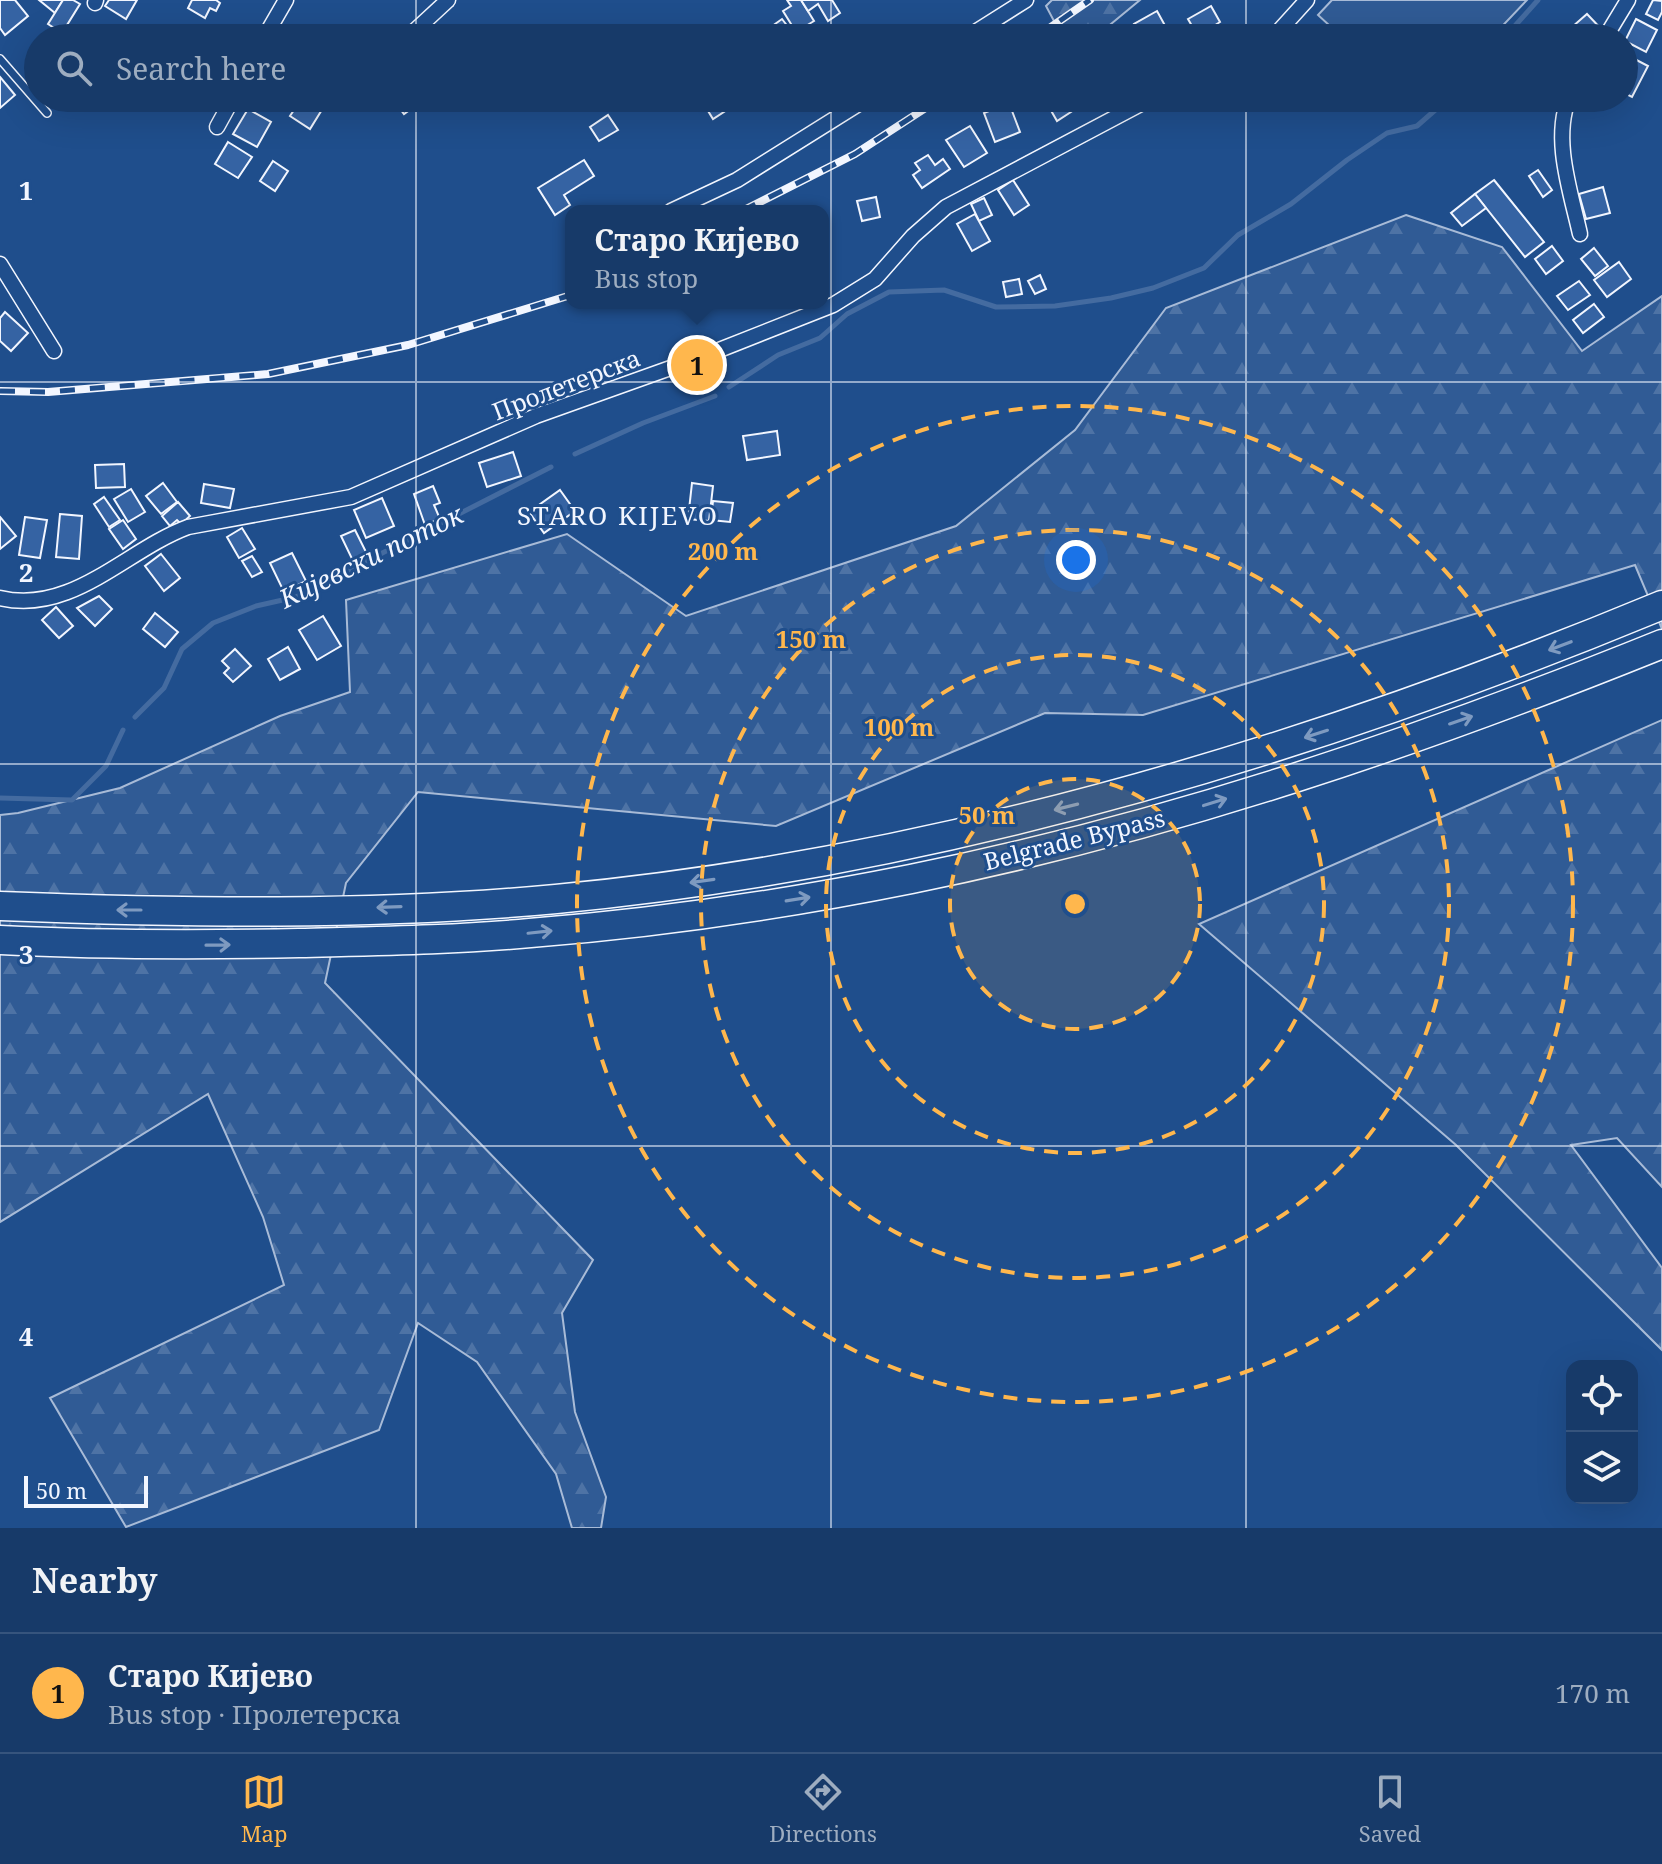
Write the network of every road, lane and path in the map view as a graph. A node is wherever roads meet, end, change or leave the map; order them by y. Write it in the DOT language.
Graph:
graph roads {
  1 [pos="286,0"];
  2 [pos="448,0"];
  3 [pos="1026,0"];
  4 [pos="1307,0"];
  5 [pos="1628,0"];
  6 [pos="272,24"];
  7 [pos="422,24"];
  8 [pos="988,24"];
  9 [pos="1285,24"];
  10 [pos="1613,24"];
  11 [pos="0,59"];
  12 [pos="24,87"];
  13 [pos="225,112"];
  14 [pos="846,112"];
  15 [pos="1126,112"];
  16 [pos="1565,112"];
  17 [pos="217,127"];
  18 [pos="684,205"];
  19 [pos="1580,234"];
  20 [pos="0,264"];
  21 [pos="829,307"];
  22 [pos="823,309"];
  23 [pos="54,351"];
  24 [pos="0,598"];
  25 [pos="1662,605"];
  26 [pos="1662,644"];
  27 [pos="0,906"];
  28 [pos="0,940"];
  1 -- 6 [label="street"];
  2 -- 7 [label="street"];
  3 -- 8 [label="street"];
  4 -- 9 [label="street"];
  5 -- 10 [label="street"];
  11 -- 12 [label="lane"];
  13 -- 17 [label="street"];
  14 -- 18 [label="street"];
  15 -- 21 [label="street, Пролетерска"];
  16 -- 19 [label="street"];
  20 -- 23 [label="street"];
  22 -- 24 [label="street, Пролетерска"];
  25 -- 27 [label="highway, Belgrade Bypass, one-way"];
  28 -- 26 [label="highway, Belgrade Bypass, one-way"];
}
